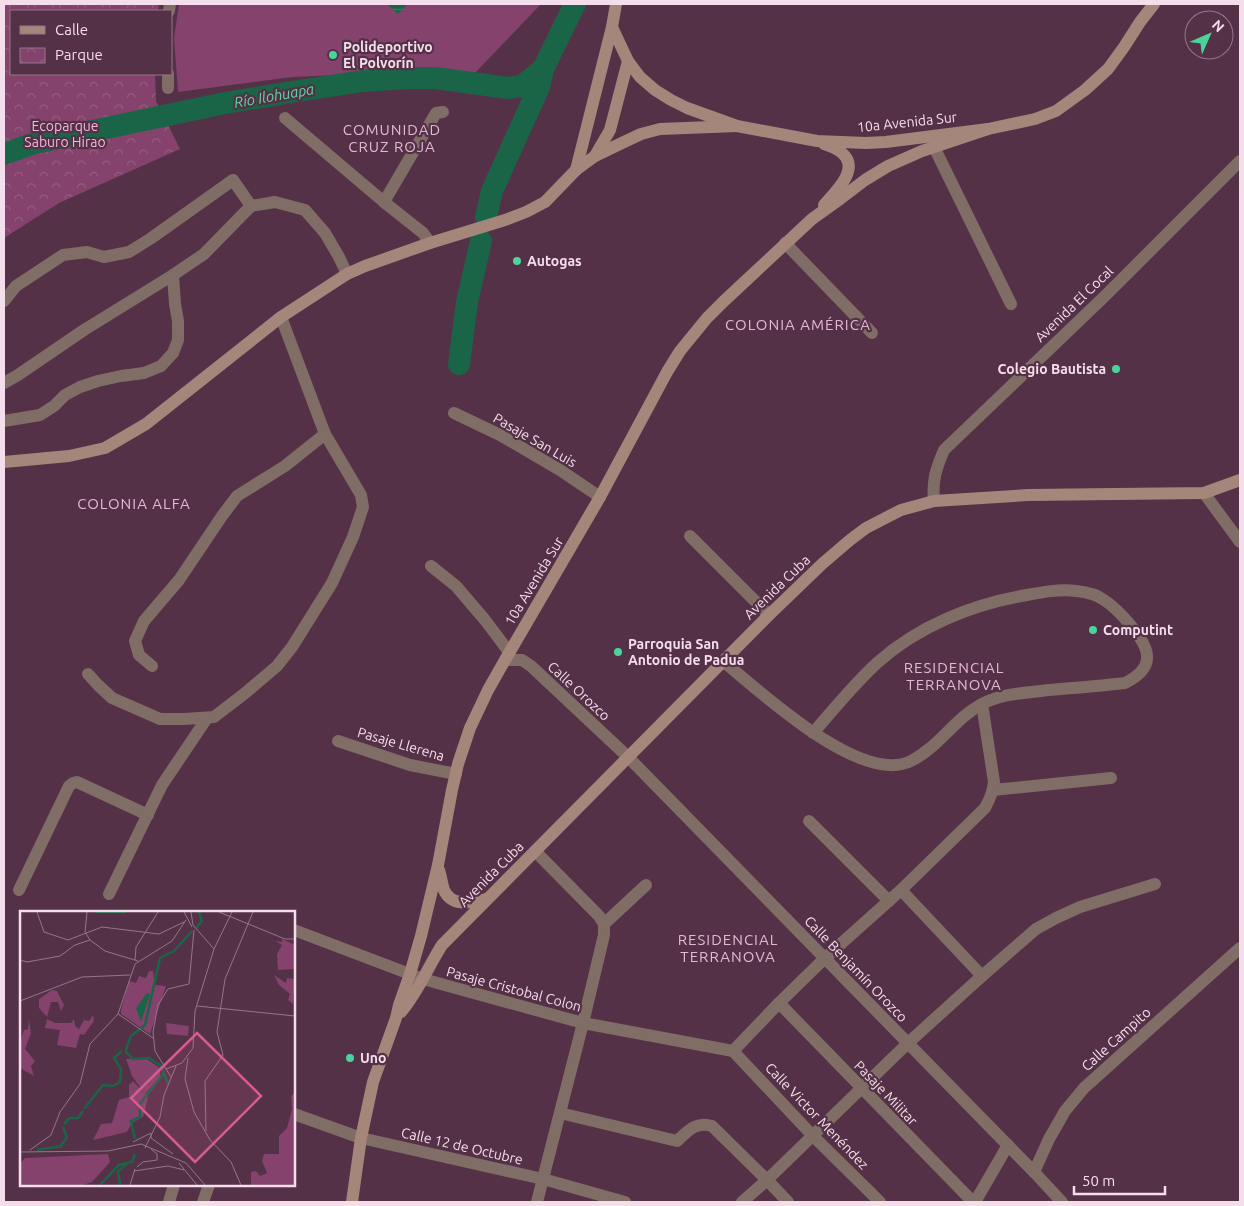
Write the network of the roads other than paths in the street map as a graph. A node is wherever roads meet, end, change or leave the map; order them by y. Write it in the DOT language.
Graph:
graph roads {
  1 [pos="616,4"];
  2 [pos="1154,4"];
  3 [pos="612,27"];
  4 [pos="604,56"];
  5 [pos="628,61"];
  6 [pos="168,75"];
  7 [pos="168,88"];
  8 [pos="443,112"];
  9 [pos="285,118"];
  10 [pos="737,126"];
  11 [pos="988,129"];
  12 [pos="817,141"];
  13 [pos="934,147"];
  14 [pos="595,156"];
  15 [pos="1240,161"];
  16 [pos="576,170"];
  17 [pos="384,202"];
  18 [pos="251,206"];
  19 [pos="812,219"];
  20 [pos="430,243"];
  21 [pos="786,243"];
  22 [pos="347,274"];
  23 [pos="173,275"];
  24 [pos="4,300"];
  25 [pos="1011,304"];
  26 [pos="281,317"];
  27 [pos="872,333"];
  28 [pos="4,383"];
  29 [pos="454,413"];
  30 [pos="4,421"];
  31 [pos="325,434"];
  32 [pos="4,462"];
  33 [pos="1240,480"];
  34 [pos="1204,493"];
  35 [pos="600,497"];
  36 [pos="934,501"];
  37 [pos="690,536"];
  38 [pos="1240,542"];
  39 [pos="431,566"];
  40 [pos="769,615"];
  41 [pos="507,656"];
  42 [pos="724,662"];
  43 [pos="152,666"];
  44 [pos="88,674"];
  45 [pos="982,704"];
  46 [pos="207,718"];
  47 [pos="814,733"];
  48 [pos="338,741"];
  49 [pos="628,757"];
  50 [pos="456,774"];
  51 [pos="1111,778"];
  52 [pos="993,790"];
  53 [pos="148,815"];
  54 [pos="809,820"];
  55 [pos="535,851"];
  56 [pos="438,865"];
  57 [pos="1155,884"];
  58 [pos="646,885"];
  59 [pos="19,890"];
  60 [pos="901,890"];
  61 [pos="109,894"];
  62 [pos="487,899"];
  63 [pos="889,901"];
  64 [pos="604,924"];
  65 [pos="295,930"];
  66 [pos="1240,948"];
  67 [pos="825,958"];
  68 [pos="410,974"];
  69 [pos="982,976"];
  70 [pos="422,979"];
  71 [pos="778,1003"];
  72 [pos="396,1018"];
  73 [pos="583,1023"];
  74 [pos="908,1043"];
  75 [pos="733,1051"];
  76 [pos="861,1088"];
  77 [pos="560,1113"];
  78 [pos="295,1114"];
  79 [pos="812,1135"];
  80 [pos="361,1138"];
  81 [pos="1008,1145"];
  82 [pos="1034,1172"];
  83 [pos="543,1179"];
  84 [pos="767,1180"];
  85 [pos="174,1186"];
  86 [pos="209,1186"];
  87 [pos="169,1202"];
  88 [pos="203,1202"];
  89 [pos="352,1202"];
  90 [pos="537,1202"];
  91 [pos="625,1202"];
  92 [pos="742,1202"];
  93 [pos="788,1202"];
  94 [pos="880,1202"];
  95 [pos="974,1202"];
  96 [pos="1062,1202"];
  1 -- 3 [label="main road"];
  2 -- 11 [label="main road, 10a Avenida Sur"];
  3 -- 4 [label="main road"];
  3 -- 5 [label="main road"];
  4 -- 5 [label="main road"];
  4 -- 16 [label="main road"];
  5 -- 10 [label="main road"];
  5 -- 14 [label="main road"];
  6 -- 7 [label="street"];
  8 -- 17 [label="street"];
  9 -- 17 [label="street"];
  10 -- 12 [label="main road"];
  10 -- 14 [label="main road"];
  11 -- 12 [label="main road, 10a Avenida Sur"];
  11 -- 13 [label="main road, 10a Avenida Sur"];
  12 -- 19 [label="main road, 10a Avenida Sur"];
  13 -- 19 [label="main road, 10a Avenida Sur"];
  13 -- 25 [label="street"];
  14 -- 16 [label="main road"];
  15 -- 36 [label="street, Avenida El Cocal"];
  16 -- 20 [label="main road"];
  17 -- 20 [label="street"];
  18 -- 22 [label="street"];
  18 -- 23 [label="street"];
  18 -- 24 [label="street"];
  19 -- 21 [label="main road, 10a Avenida Sur"];
  20 -- 22 [label="main road"];
  21 -- 27 [label="street"];
  21 -- 35 [label="main road, 10a Avenida Sur"];
  22 -- 26 [label="main road"];
  23 -- 28 [label="street"];
  23 -- 30 [label="street"];
  26 -- 31 [label="street"];
  26 -- 32 [label="main road"];
  29 -- 35 [label="street, Pasaje San Luis"];
  31 -- 43 [label="street"];
  31 -- 46 [label="street"];
  33 -- 34 [label="main road, Avenida Cuba"];
  34 -- 36 [label="main road, Avenida Cuba"];
  34 -- 38 [label="street"];
  35 -- 41 [label="main road, 10a Avenida Sur"];
  36 -- 40 [label="main road, Avenida Cuba"];
  37 -- 40 [label="street"];
  39 -- 41 [label="street"];
  40 -- 42 [label="main road, Avenida Cuba"];
  41 -- 49 [label="street, Calle Orozco"];
  41 -- 50 [label="main road, 10a Avenida Sur"];
  42 -- 47 [label="street"];
  42 -- 49 [label="main road, Avenida Cuba"];
  44 -- 46 [label="street"];
  45 -- 47 [label="street"];
  45 -- 47 [label="street"];
  45 -- 52 [label="street"];
  46 -- 53 [label="street"];
  48 -- 50 [label="street, Pasaje Llerena"];
  49 -- 55 [label="main road, Avenida Cuba"];
  49 -- 67 [label="street, Calle Benjamín Orozco"];
  50 -- 56 [label="main road, 10a Avenida Sur"];
  51 -- 52 [label="street"];
  52 -- 60 [label="street"];
  53 -- 59 [label="street"];
  53 -- 61 [label="street"];
  54 -- 63 [label="street"];
  55 -- 62 [label="main road, Avenida Cuba"];
  55 -- 64 [label="street"];
  56 -- 62 [label="main road"];
  56 -- 68 [label="main road, 10a Avenida Sur"];
  57 -- 69 [label="street"];
  58 -- 64 [label="street"];
  60 -- 63 [label="street"];
  60 -- 69 [label="street"];
  62 -- 70 [label="main road, Avenida Cuba"];
  63 -- 67 [label="street"];
  64 -- 73 [label="street"];
  65 -- 68 [label="street, Pasaje Cristobal Colon"];
  66 -- 82 [label="street, Calle Campito"];
  67 -- 71 [label="street"];
  67 -- 74 [label="street, Calle Benjamín Orozco"];
  68 -- 70 [label="street, Pasaje Cristobal Colon"];
  68 -- 72 [label="main road, 10a Avenida Sur"];
  69 -- 74 [label="street"];
  70 -- 72 [label="main road, Avenida Cuba"];
  70 -- 73 [label="street, Pasaje Cristobal Colon"];
  71 -- 75 [label="street"];
  71 -- 76 [label="street, Pasaje Militar"];
  72 -- 80 [label="main road"];
  73 -- 75 [label="street, Pasaje Cristobal Colon"];
  73 -- 77 [label="street"];
  74 -- 76 [label="street"];
  74 -- 81 [label="street, Calle Benjamín Orozco"];
  75 -- 79 [label="street, Calle Victor Menéndez"];
  76 -- 79 [label="street"];
  76 -- 95 [label="street, Pasaje Militar"];
  77 -- 83 [label="street"];
  77 -- 84 [label="street"];
  78 -- 80 [label="street, Calle 12 de Octubre"];
  79 -- 84 [label="street"];
  79 -- 94 [label="street, Calle Victor Menéndez"];
  80 -- 83 [label="street, Calle 12 de Octubre"];
  80 -- 89 [label="main road"];
  81 -- 82 [label="street, Calle Benjamín Orozco"];
  81 -- 95 [label="street"];
  82 -- 96 [label="street, Calle Benjamín Orozco"];
  83 -- 90 [label="street"];
  83 -- 91 [label="street, Calle 12 de Octubre"];
  84 -- 92 [label="street"];
  84 -- 93 [label="street"];
  85 -- 87 [label="street"];
  86 -- 88 [label="street"];
}
